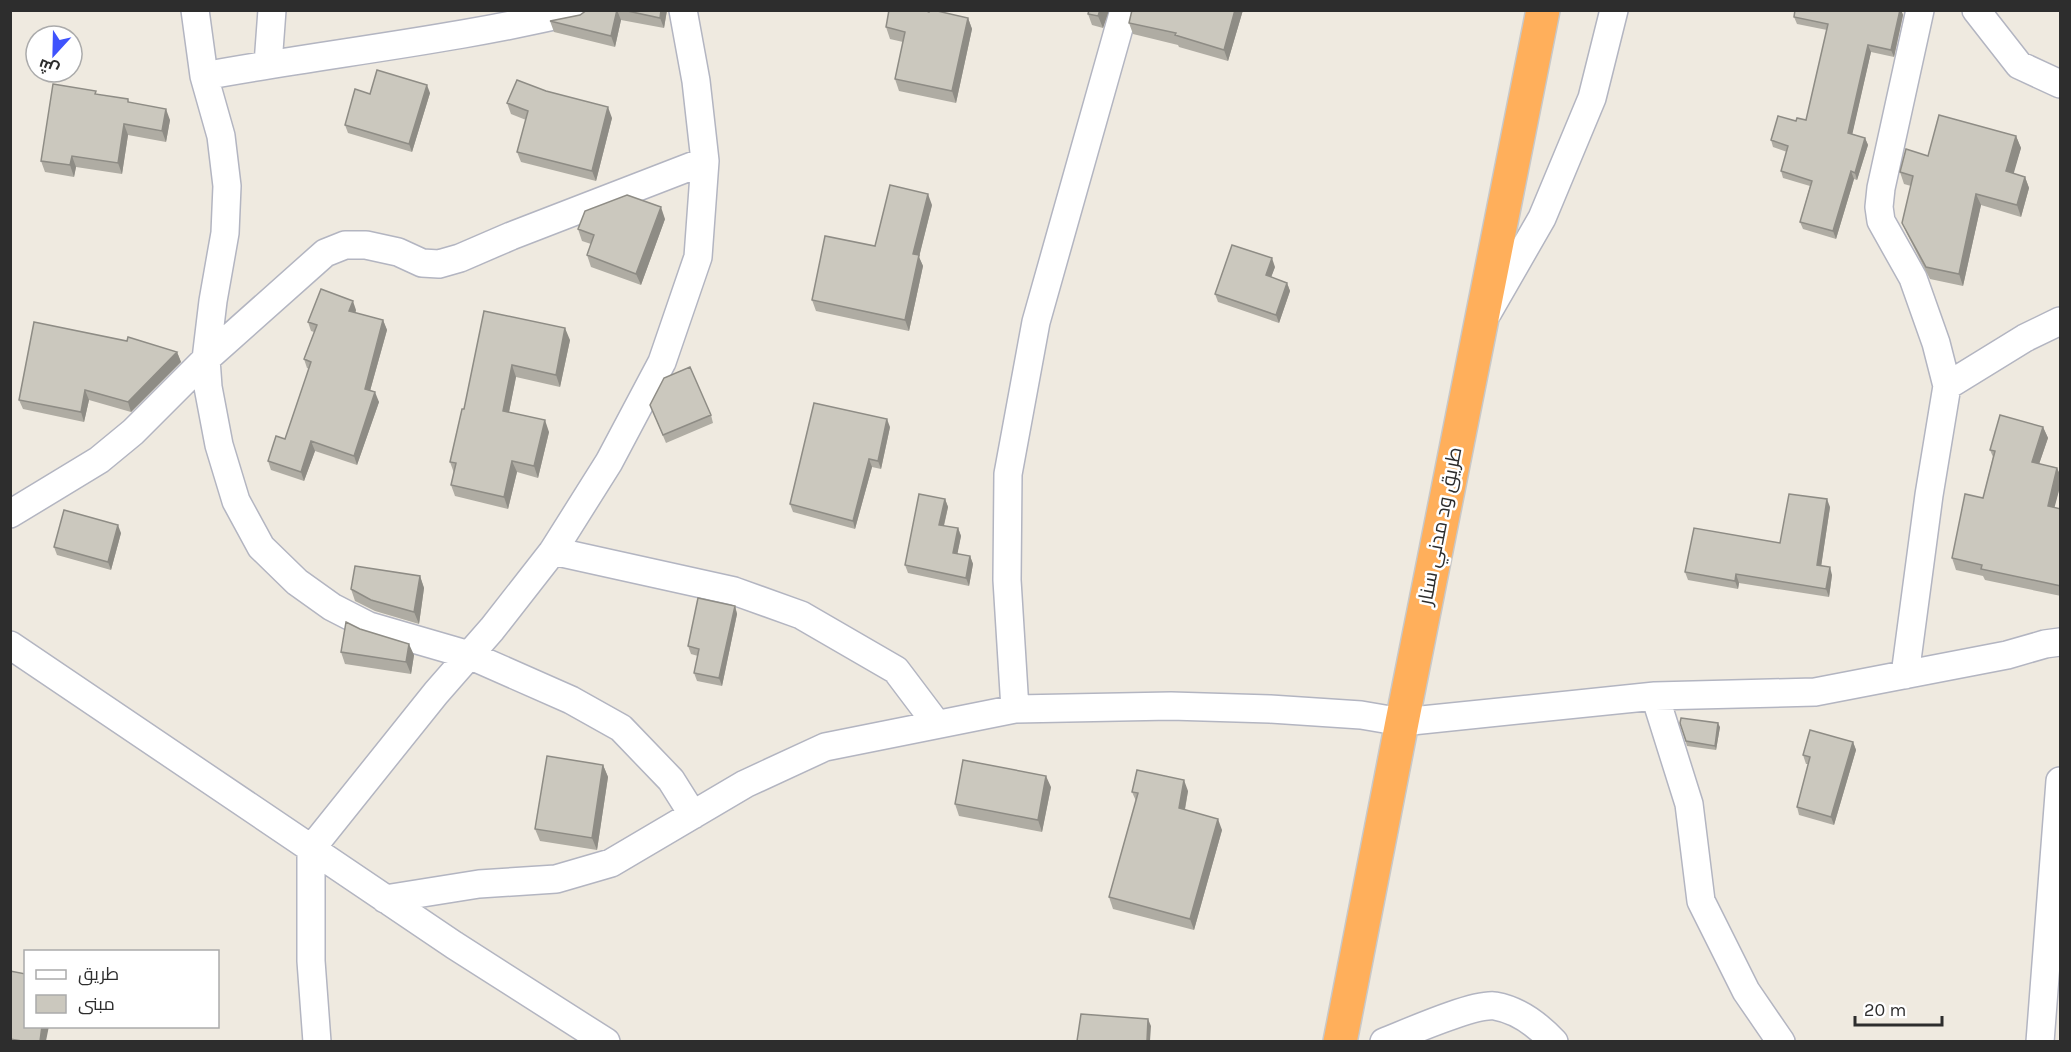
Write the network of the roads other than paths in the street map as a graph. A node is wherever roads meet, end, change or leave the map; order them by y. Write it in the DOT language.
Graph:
graph roads {
  1 [pos="195,10"];
  2 [pos="272,10"];
  3 [pos="580,10"];
  4 [pos="683,10"];
  5 [pos="1124,10"];
  6 [pos="1543,10"];
  7 [pos="1614,10"];
  8 [pos="1920,10"];
  9 [pos="1976,10"];
  10 [pos="268,64"];
  11 [pos="204,76"];
  12 [pos="2061,84"];
  13 [pos="705,161"];
  14 [pos="2061,321"];
  15 [pos="1479,328"];
  16 [pos="206,359"];
  17 [pos="1947,386"];
  18 [pos="10,514"];
  19 [pos="553,551"];
  20 [pos="2061,642"];
  21 [pos="10,645"];
  22 [pos="469,655"];
  23 [pos="1905,675"];
  24 [pos="1655,696"];
  25 [pos="1015,709"];
  26 [pos="1402,722"];
  27 [pos="936,723"];
  28 [pos="2061,781"];
  29 [pos="693,816"];
  30 [pos="311,849"];
  31 [pos="2057,872"];
  32 [pos="385,899"];
  33 [pos="317,1041"];
  34 [pos="606,1041"];
  35 [pos="1340,1041"];
  36 [pos="1384,1041"];
  37 [pos="1554,1041"];
  38 [pos="1781,1041"];
  39 [pos="2040,1041"];
  1 -- 11 [label="street"];
  2 -- 10 [label="street"];
  3 -- 10 [label="street"];
  4 -- 13 [label="street"];
  5 -- 25 [label="street"];
  6 -- 15 [label="highway, طريق ود مدني سنار"];
  7 -- 15 [label="street"];
  8 -- 17 [label="street"];
  9 -- 12 [label="street"];
  10 -- 11 [label="street"];
  11 -- 16 [label="street"];
  13 -- 16 [label="street"];
  13 -- 19 [label="street"];
  14 -- 17 [label="street"];
  15 -- 26 [label="highway, طريق ود مدني سنار"];
  16 -- 18 [label="street"];
  16 -- 22 [label="street"];
  17 -- 23 [label="street"];
  19 -- 22 [label="street"];
  19 -- 27 [label="street"];
  20 -- 23 [label="street"];
  21 -- 30 [label="street"];
  22 -- 29 [label="street"];
  22 -- 30 [label="street"];
  23 -- 24 [label="street"];
  24 -- 26 [label="street"];
  24 -- 38 [label="street"];
  25 -- 26 [label="street"];
  25 -- 27 [label="street"];
  26 -- 35 [label="highway, طريق ود مدني سنار"];
  27 -- 29 [label="street"];
  28 -- 31 [label="street"];
  29 -- 32 [label="street"];
  30 -- 32 [label="street"];
  30 -- 33 [label="street"];
  31 -- 39 [label="street"];
  32 -- 34 [label="street"];
  36 -- 37 [label="street"];
}
